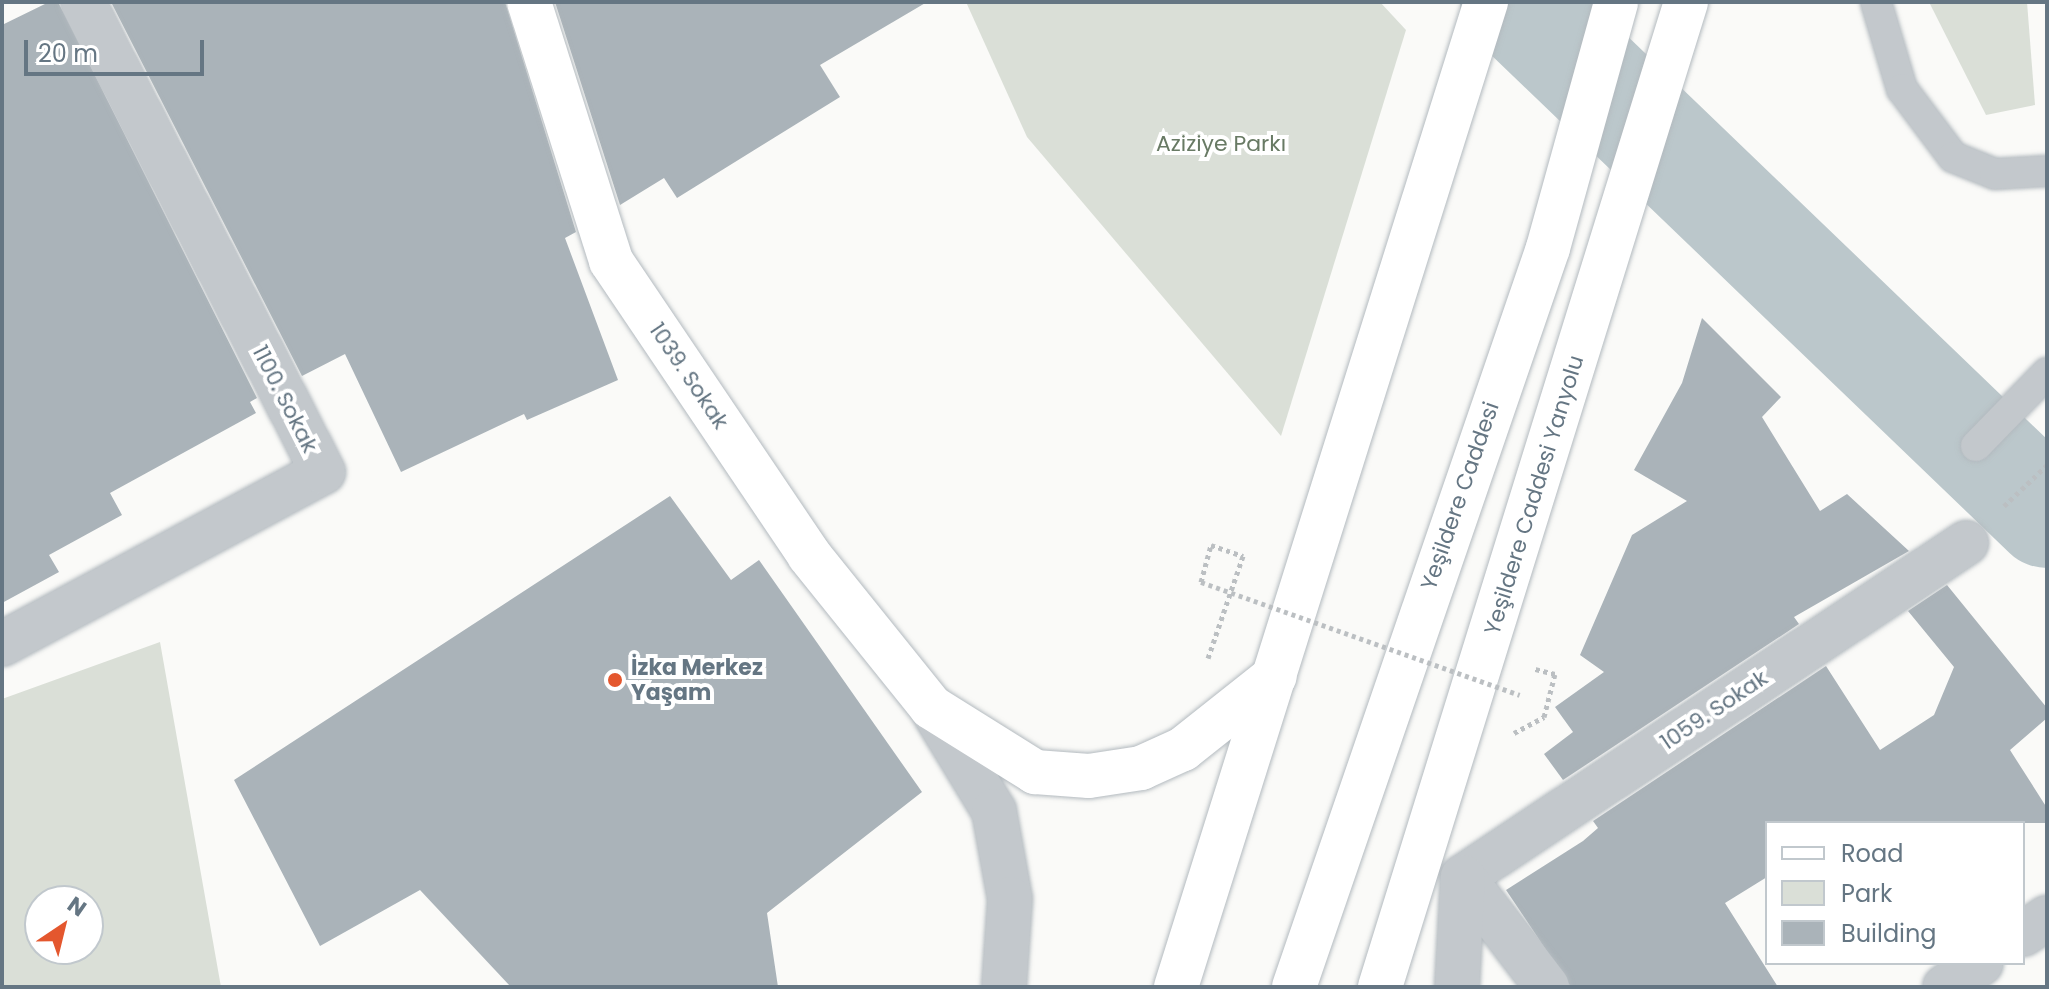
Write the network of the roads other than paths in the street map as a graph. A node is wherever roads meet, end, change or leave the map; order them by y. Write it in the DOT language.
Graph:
graph roads {
  1 [pos="83,2"];
  2 [pos="529,2"];
  3 [pos="1486,2"];
  4 [pos="1616,2"];
  5 [pos="1876,2"];
  6 [pos="1684,6"];
  7 [pos="2045,179"];
  8 [pos="2047,373"];
  9 [pos="1976,446"];
  10 [pos="1966,543"];
  11 [pos="2,644"];
  12 [pos="1275,676"];
  13 [pos="931,707"];
  14 [pos="1035,772"];
  15 [pos="994,811"];
  16 [pos="1463,877"];
  17 [pos="2047,918"];
  18 [pos="2025,933"];
  19 [pos="1978,965"];
  20 [pos="1004,987"];
  21 [pos="1176,987"];
  22 [pos="1294,987"];
  23 [pos="1380,987"];
  24 [pos="1457,987"];
  25 [pos="1547,987"];
  26 [pos="1945,987"];
  1 -- 11 [label="street, 1100. Sokak"];
  2 -- 13 [label="main road, 1039. Sokak"];
  3 -- 12 [label="main road"];
  4 -- 22 [label="main road, Yeşildere Caddesi"];
  5 -- 7 [label="lane"];
  6 -- 23 [label="main road, Yeşildere Caddesi Yanyolu"];
  8 -- 9 [label="lane"];
  10 -- 16 [label="street, 1059. Sokak"];
  12 -- 14 [label="main road"];
  12 -- 21 [label="main road"];
  13 -- 14 [label="main road, 1039. Sokak"];
  13 -- 15 [label="street, 1039. Sokak"];
  14 -- 15 [label="street"];
  15 -- 20 [label="street, 1039. Sokak"];
  16 -- 24 [label="street"];
  16 -- 25 [label="street"];
  17 -- 18 [label="street"];
  19 -- 26 [label="street"];
}
